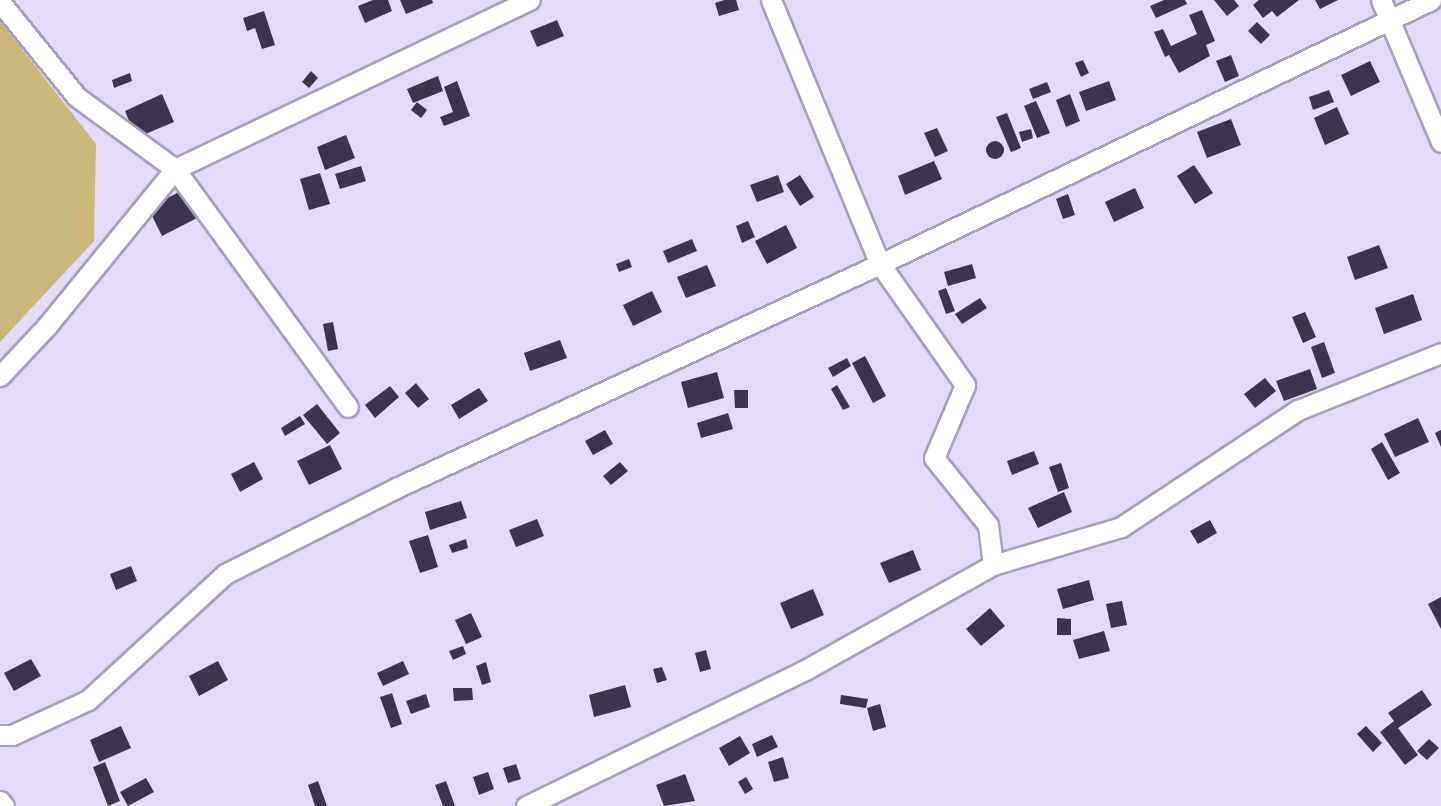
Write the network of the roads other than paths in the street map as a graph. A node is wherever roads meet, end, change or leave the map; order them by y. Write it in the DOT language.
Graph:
graph roads {
  1 [pos="530,0"];
  2 [pos="771,0"];
  3 [pos="1381,0"];
  4 [pos="1432,0"];
  5 [pos="0,2"];
  6 [pos="1387,22"];
  7 [pos="1441,142"];
  8 [pos="175,169"];
  9 [pos="880,264"];
  10 [pos="1441,354"];
  11 [pos="0,376"];
  12 [pos="348,407"];
  13 [pos="993,565"];
  14 [pos="0,735"];
  15 [pos="0,801"];
  16 [pos="4,806"];
  17 [pos="526,806"];
  1 -- 8 [label="street"];
  2 -- 9 [label="street"];
  3 -- 6 [label="street"];
  4 -- 6 [label="street"];
  5 -- 8 [label="street"];
  6 -- 7 [label="street"];
  6 -- 9 [label="street"];
  8 -- 11 [label="street"];
  8 -- 12 [label="street"];
  9 -- 13 [label="street"];
  9 -- 14 [label="street"];
  10 -- 13 [label="street"];
  13 -- 17 [label="street"];
  15 -- 16 [label="street"];
}
